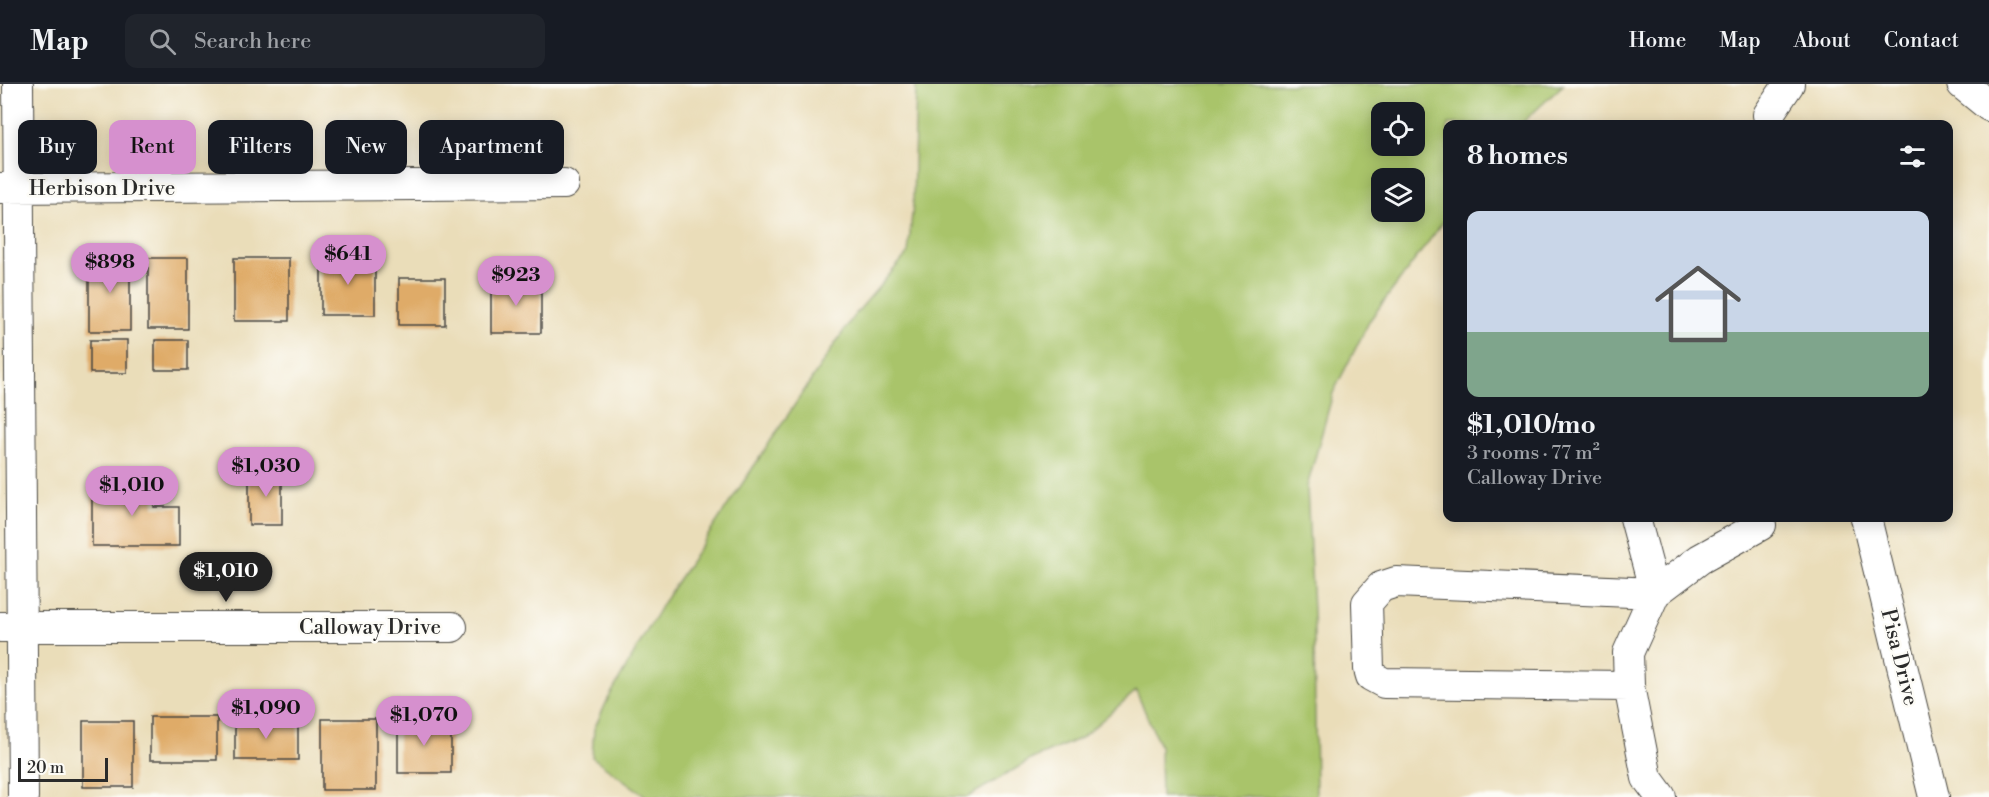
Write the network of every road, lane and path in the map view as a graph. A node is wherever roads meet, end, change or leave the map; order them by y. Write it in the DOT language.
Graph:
graph roads {
  1 [pos="18,84"];
  2 [pos="1790,84"];
  3 [pos="1962,84"];
  4 [pos="1989,106"];
  5 [pos="1770,120"];
  6 [pos="564,184"];
  7 [pos="9,188"];
  8 [pos="1636,522"];
  9 [pos="1760,522"];
  10 [pos="1867,522"];
  11 [pos="1655,593"];
  12 [pos="12,627"];
  13 [pos="452,627"];
  14 [pos="1629,686"];
  15 [pos="23,797"];
  16 [pos="1661,797"];
  17 [pos="1934,797"];
  1 -- 7 [label="street"];
  2 -- 5 [label="street"];
  3 -- 4 [label="street"];
  6 -- 7 [label="street, Herbison Drive"];
  7 -- 12 [label="street"];
  8 -- 11 [label="street"];
  9 -- 11 [label="street"];
  10 -- 17 [label="street, Pisa Drive"];
  11 -- 14 [label="street"];
  11 -- 14 [label="street"];
  12 -- 13 [label="street, Calloway Drive"];
  12 -- 15 [label="street"];
  14 -- 16 [label="street"];
}
